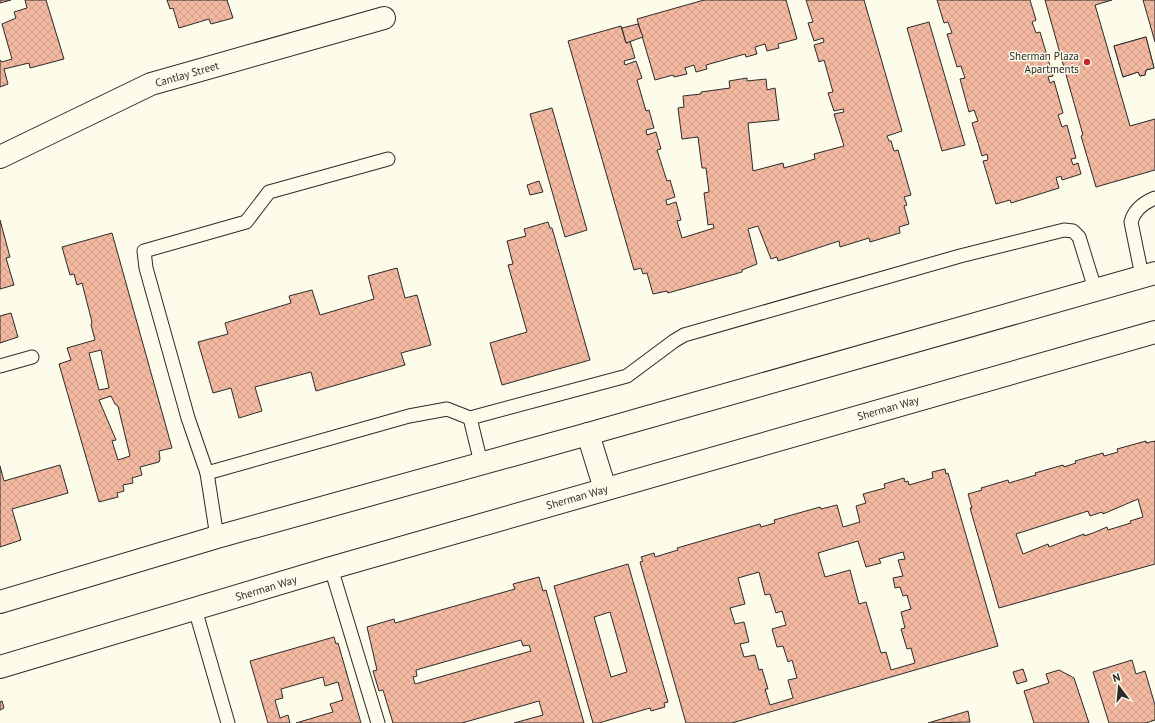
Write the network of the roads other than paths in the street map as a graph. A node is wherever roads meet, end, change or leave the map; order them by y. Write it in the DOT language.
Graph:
graph roads {
  1 [pos="384,18"];
  2 [pos="0,157"];
  3 [pos="388,159"];
  4 [pos="1155,198"];
  5 [pos="1149,274"];
  6 [pos="1095,289"];
  7 [pos="1155,332"];
  8 [pos="32,356"];
  9 [pos="0,366"];
  10 [pos="470,418"];
  11 [pos="588,434"];
  12 [pos="481,463"];
  13 [pos="207,473"];
  14 [pos="605,489"];
  15 [pos="217,537"];
  16 [pos="331,568"];
  17 [pos="0,602"];
  18 [pos="195,609"];
  19 [pos="0,667"];
  20 [pos="228,723"];
  21 [pos="378,723"];
  1 -- 2 [label="main road, Cantlay Street"];
  3 -- 13 [label="lane"];
  4 -- 5 [label="lane"];
  5 -- 6 [label="main road"];
  6 -- 10 [label="lane"];
  6 -- 11 [label="main road"];
  7 -- 14 [label="main road, Sherman Way"];
  8 -- 9 [label="lane"];
  10 -- 12 [label="lane"];
  10 -- 13 [label="lane"];
  11 -- 12 [label="main road"];
  11 -- 14 [label="main road"];
  12 -- 15 [label="main road"];
  13 -- 15 [label="lane"];
  14 -- 16 [label="main road, Sherman Way"];
  15 -- 17 [label="main road"];
  16 -- 18 [label="main road, Sherman Way"];
  16 -- 21 [label="lane"];
  18 -- 19 [label="main road, Sherman Way"];
  18 -- 20 [label="lane"];
}
